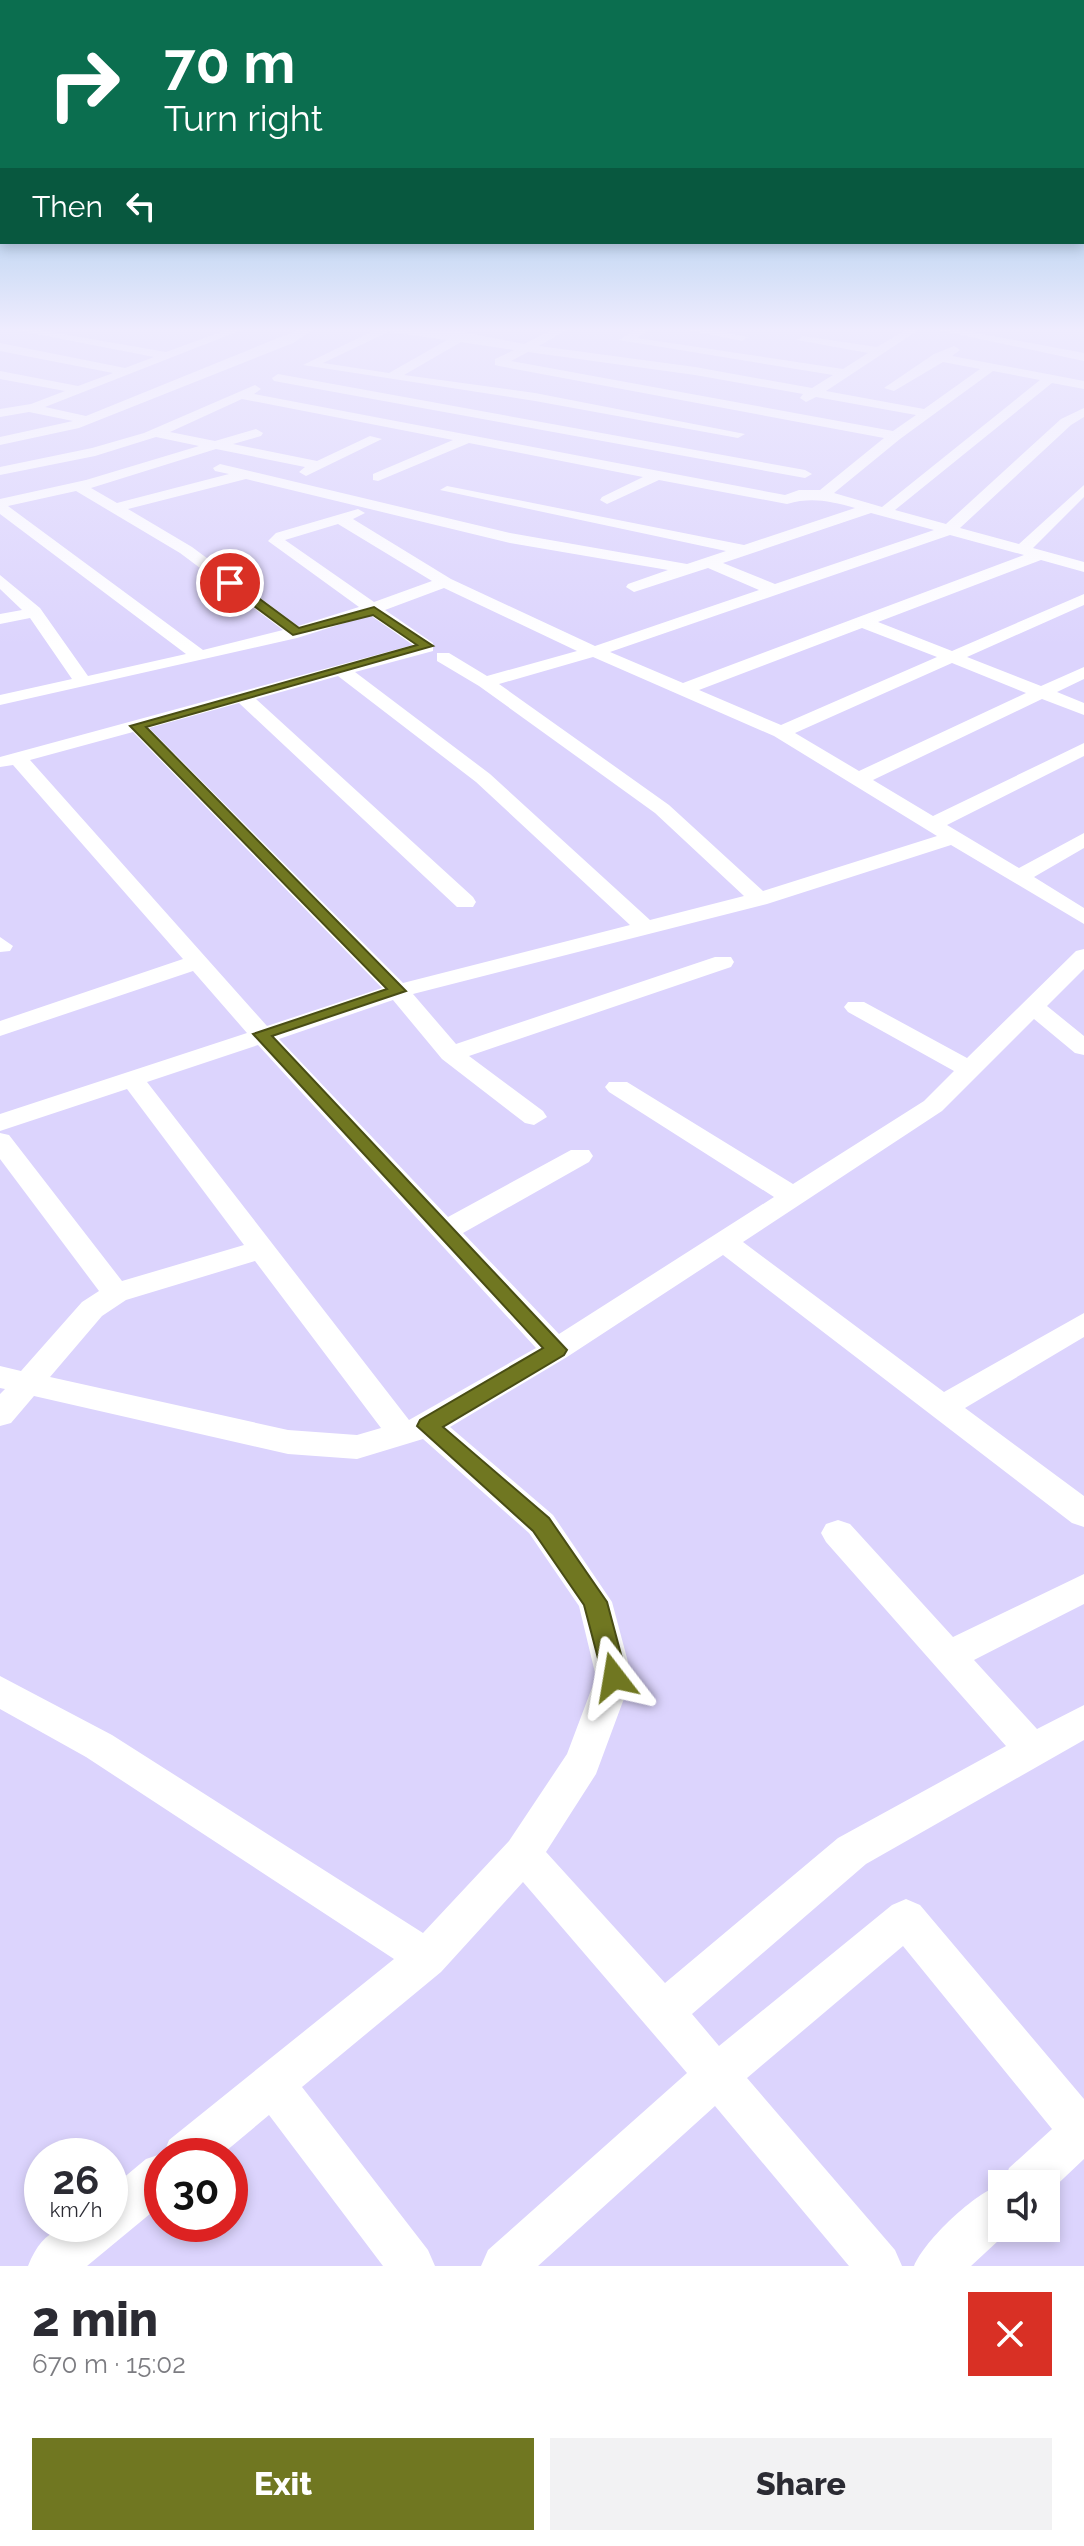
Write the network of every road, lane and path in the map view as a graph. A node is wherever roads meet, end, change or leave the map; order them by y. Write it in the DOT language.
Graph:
graph roads {
  1 [pos="25,435"];
  2 [pos="150,435"];
  3 [pos="165,435"];
  4 [pos="251,435"];
  5 [pos="446,435"];
  6 [pos="475,435"];
  7 [pos="600,435"];
  8 [pos="737,435"];
  9 [pos="888,435"];
  10 [pos="976,435"];
  11 [pos="1052,435"];
  12 [pos="895,436"];
  13 [pos="375,439"];
  14 [pos="468,439"];
  15 [pos="0,441"];
  16 [pos="278,441"];
  17 [pos="221,446"];
  18 [pos="253,453"];
  19 [pos="698,454"];
  20 [pos="319,466"];
  21 [pos="0,471"];
  22 [pos="247,474"];
  23 [pos="805,474"];
  24 [pos="657,476"];
  25 [pos="378,477"];
  26 [pos="280,483"];
  27 [pos="78,486"];
  28 [pos="1084,489"];
  29 [pos="447,490"];
  30 [pos="823,495"];
  31 [pos="607,500"];
  32 [pos="0,505"];
  33 [pos="375,506"];
  34 [pos="115,508"];
  35 [pos="877,510"];
  36 [pos="343,520"];
  37 [pos="949,530"];
  38 [pos="745,550"];
  39 [pos="1022,550"];
  40 [pos="1039,555"];
  41 [pos="708,562"];
  42 [pos="1084,567"];
  43 [pos="688,569"];
  44 [pos="0,580"];
  45 [pos="445,582"];
  46 [pos="634,587"];
  47 [pos="774,590"];
  48 [pos="1084,599"];
  49 [pos="374,611"];
  50 [pos="34,612"];
  51 [pos="0,619"];
  52 [pos="863,622"];
  53 [pos="297,633"];
  54 [pos="596,651"];
  55 [pos="199,656"];
  56 [pos="443,657"];
  57 [pos="952,657"];
  58 [pos="341,670"];
  59 [pos="1084,672"];
  60 [pos="83,682"];
  61 [pos="485,682"];
  62 [pos="685,689"];
  63 [pos="1043,693"];
  64 [pos="243,697"];
  65 [pos="0,700"];
  66 [pos="1084,709"];
  67 [pos="137,726"];
  68 [pos="781,732"];
  69 [pos="1084,749"];
  70 [pos="9,760"];
  71 [pos="859,779"];
  72 [pos="932,824"];
  73 [pos="955,837"];
  74 [pos="1084,839"];
  75 [pos="1019,877"];
  76 [pos="759,899"];
  77 [pos="465,902"];
  78 [pos="1084,917"];
  79 [pos="647,929"];
  80 [pos="1084,956"];
  81 [pos="197,962"];
  82 [pos="723,962"];
  83 [pos="398,991"];
  84 [pos="1032,1005"];
  85 [pos="856,1007"];
  86 [pos="0,1029"];
  87 [pos="261,1034"];
  88 [pos="1084,1048"];
  89 [pos="451,1054"];
  90 [pos="969,1069"];
  91 [pos="131,1078"];
  92 [pos="618,1087"];
  93 [pos="534,1117"];
  94 [pos="0,1123"];
  95 [pos="0,1141"];
  96 [pos="580,1156"];
  97 [pos="794,1197"];
  98 [pos="445,1231"];
  99 [pos="724,1242"];
  100 [pos="259,1250"];
  101 [pos="116,1293"];
  102 [pos="1084,1323"];
  103 [pos="556,1350"];
  104 [pos="14,1380"];
  105 [pos="943,1407"];
  106 [pos="0,1415"];
  107 [pos="415,1430"];
  108 [pos="1084,1514"];
  109 [pos="838,1533"];
  110 [pos="1084,1588"];
  111 [pos="948,1656"];
  112 [pos="0,1691"];
  113 [pos="1084,1721"];
  114 [pos="1033,1750"];
  115 [pos="523,1854"];
  116 [pos="427,1958"];
  117 [pos="663,2012"];
  118 [pos="716,2076"];
  119 [pos="273,2084"];
  120 [pos="207,2138"];
  121 [pos="1040,2170"];
  122 [pos="144,2190"];
  123 [pos="128,2203"];
  124 [pos="988,2219"];
  125 [pos="80,2242"];
  126 [pos="51,2266"];
  127 [pos="412,2266"];
  128 [pos="504,2266"];
  129 [pos="879,2266"];
  130 [pos="937,2266"];
  1 -- 15 [label="street"];
  2 -- 21 [label="street"];
  3 -- 17 [label="street"];
  4 -- 17 [label="street"];
  5 -- 14 [label="street"];
  6 -- 14 [label="street"];
  7 -- 19 [label="street"];
  8 -- 19 [label="street"];
  9 -- 12 [label="street"];
  10 -- 35 [label="street"];
  11 -- 37 [label="street"];
  12 -- 30 [label="street"];
  13 -- 20 [label="street"];
  14 -- 24 [label="street"];
  14 -- 25 [label="street"];
  16 -- 18 [label="street"];
  17 -- 18 [label="street"];
  17 -- 27 [label="street"];
  18 -- 20 [label="street"];
  18 -- 22 [label="street"];
  19 -- 23 [label="street"];
  19 -- 24 [label="street"];
  20 -- 26 [label="street"];
  22 -- 26 [label="street"];
  22 -- 34 [label="street"];
  24 -- 30 [label="street"];
  24 -- 31 [label="street"];
  26 -- 33 [label="street"];
  27 -- 32 [label="street"];
  27 -- 34 [label="street"];
  28 -- 39 [label="street"];
  29 -- 38 [label="street"];
  30 -- 35 [label="street"];
  32 -- 55 [label="street"];
  33 -- 36 [label="street"];
  33 -- 43 [label="street"];
  34 -- 53 [label="street"];
  35 -- 37 [label="street"];
  35 -- 38 [label="street"];
  36 -- 45 [label="street"];
  36 -- 49 [label="street"];
  37 -- 39 [label="street"];
  37 -- 47 [label="street"];
  38 -- 41 [label="street"];
  39 -- 40 [label="street"];
  40 -- 42 [label="street"];
  40 -- 52 [label="street"];
  41 -- 43 [label="street"];
  41 -- 47 [label="street"];
  43 -- 46 [label="street"];
  44 -- 50 [label="street"];
  45 -- 49 [label="street"];
  45 -- 54 [label="street"];
  47 -- 54 [label="street"];
  48 -- 57 [label="street"];
  49 -- 53 [label="street"];
  49 -- 58 [label="street"];
  50 -- 51 [label="street"];
  50 -- 60 [label="street"];
  52 -- 57 [label="street"];
  52 -- 62 [label="street"];
  53 -- 55 [label="street"];
  54 -- 61 [label="street"];
  54 -- 62 [label="street"];
  55 -- 60 [label="street"];
  56 -- 61 [label="street"];
  57 -- 63 [label="street"];
  57 -- 68 [label="street"];
  58 -- 64 [label="street"];
  58 -- 79 [label="street"];
  59 -- 63 [label="street"];
  60 -- 65 [label="street"];
  61 -- 76 [label="street"];
  62 -- 68 [label="street"];
  63 -- 66 [label="street"];
  63 -- 71 [label="street"];
  64 -- 67 [label="street"];
  64 -- 77 [label="street"];
  67 -- 70 [label="street"];
  67 -- 83 [label="street"];
  68 -- 71 [label="street"];
  69 -- 72 [label="street"];
  70 -- 81 [label="street"];
  71 -- 72 [label="street"];
  72 -- 73 [label="street"];
  73 -- 75 [label="street"];
  73 -- 76 [label="street"];
  74 -- 75 [label="street"];
  75 -- 78 [label="street"];
  76 -- 79 [label="street"];
  79 -- 83 [label="street"];
  80 -- 84 [label="street"];
  81 -- 86 [label="street"];
  81 -- 87 [label="street"];
  82 -- 89 [label="street"];
  83 -- 87 [label="street"];
  83 -- 89 [label="street"];
  84 -- 88 [label="street"];
  84 -- 90 [label="street"];
  85 -- 90 [label="street"];
  87 -- 91 [label="street"];
  87 -- 98 [label="street"];
  89 -- 93 [label="street"];
  90 -- 97 [label="street"];
  91 -- 94 [label="street"];
  91 -- 100 [label="street"];
  92 -- 97 [label="street"];
  95 -- 101 [label="street"];
  96 -- 98 [label="street"];
  97 -- 99 [label="street"];
  98 -- 103 [label="street"];
  99 -- 103 [label="street"];
  99 -- 105 [label="street"];
  100 -- 101 [label="street"];
  100 -- 107 [label="street"];
  101 -- 104 [label="street"];
  102 -- 105 [label="street"];
  103 -- 107 [label="street"];
  104 -- 106 [label="street"];
  104 -- 107 [label="street"];
  105 -- 108 [label="street"];
  107 -- 115 [label="street"];
  109 -- 111 [label="street"];
  110 -- 111 [label="street"];
  111 -- 114 [label="street"];
  112 -- 116 [label="street"];
  113 -- 114 [label="street"];
  114 -- 117 [label="street"];
  115 -- 116 [label="street"];
  115 -- 117 [label="street"];
  116 -- 119 [label="street"];
  117 -- 118 [label="street"];
  118 -- 121 [label="street"];
  118 -- 128 [label="street"];
  118 -- 129 [label="street"];
  119 -- 120 [label="street"];
  119 -- 127 [label="street"];
  122 -- 123 [label="street"];
  124 -- 130 [label="street"];
  125 -- 126 [label="street"];
}
